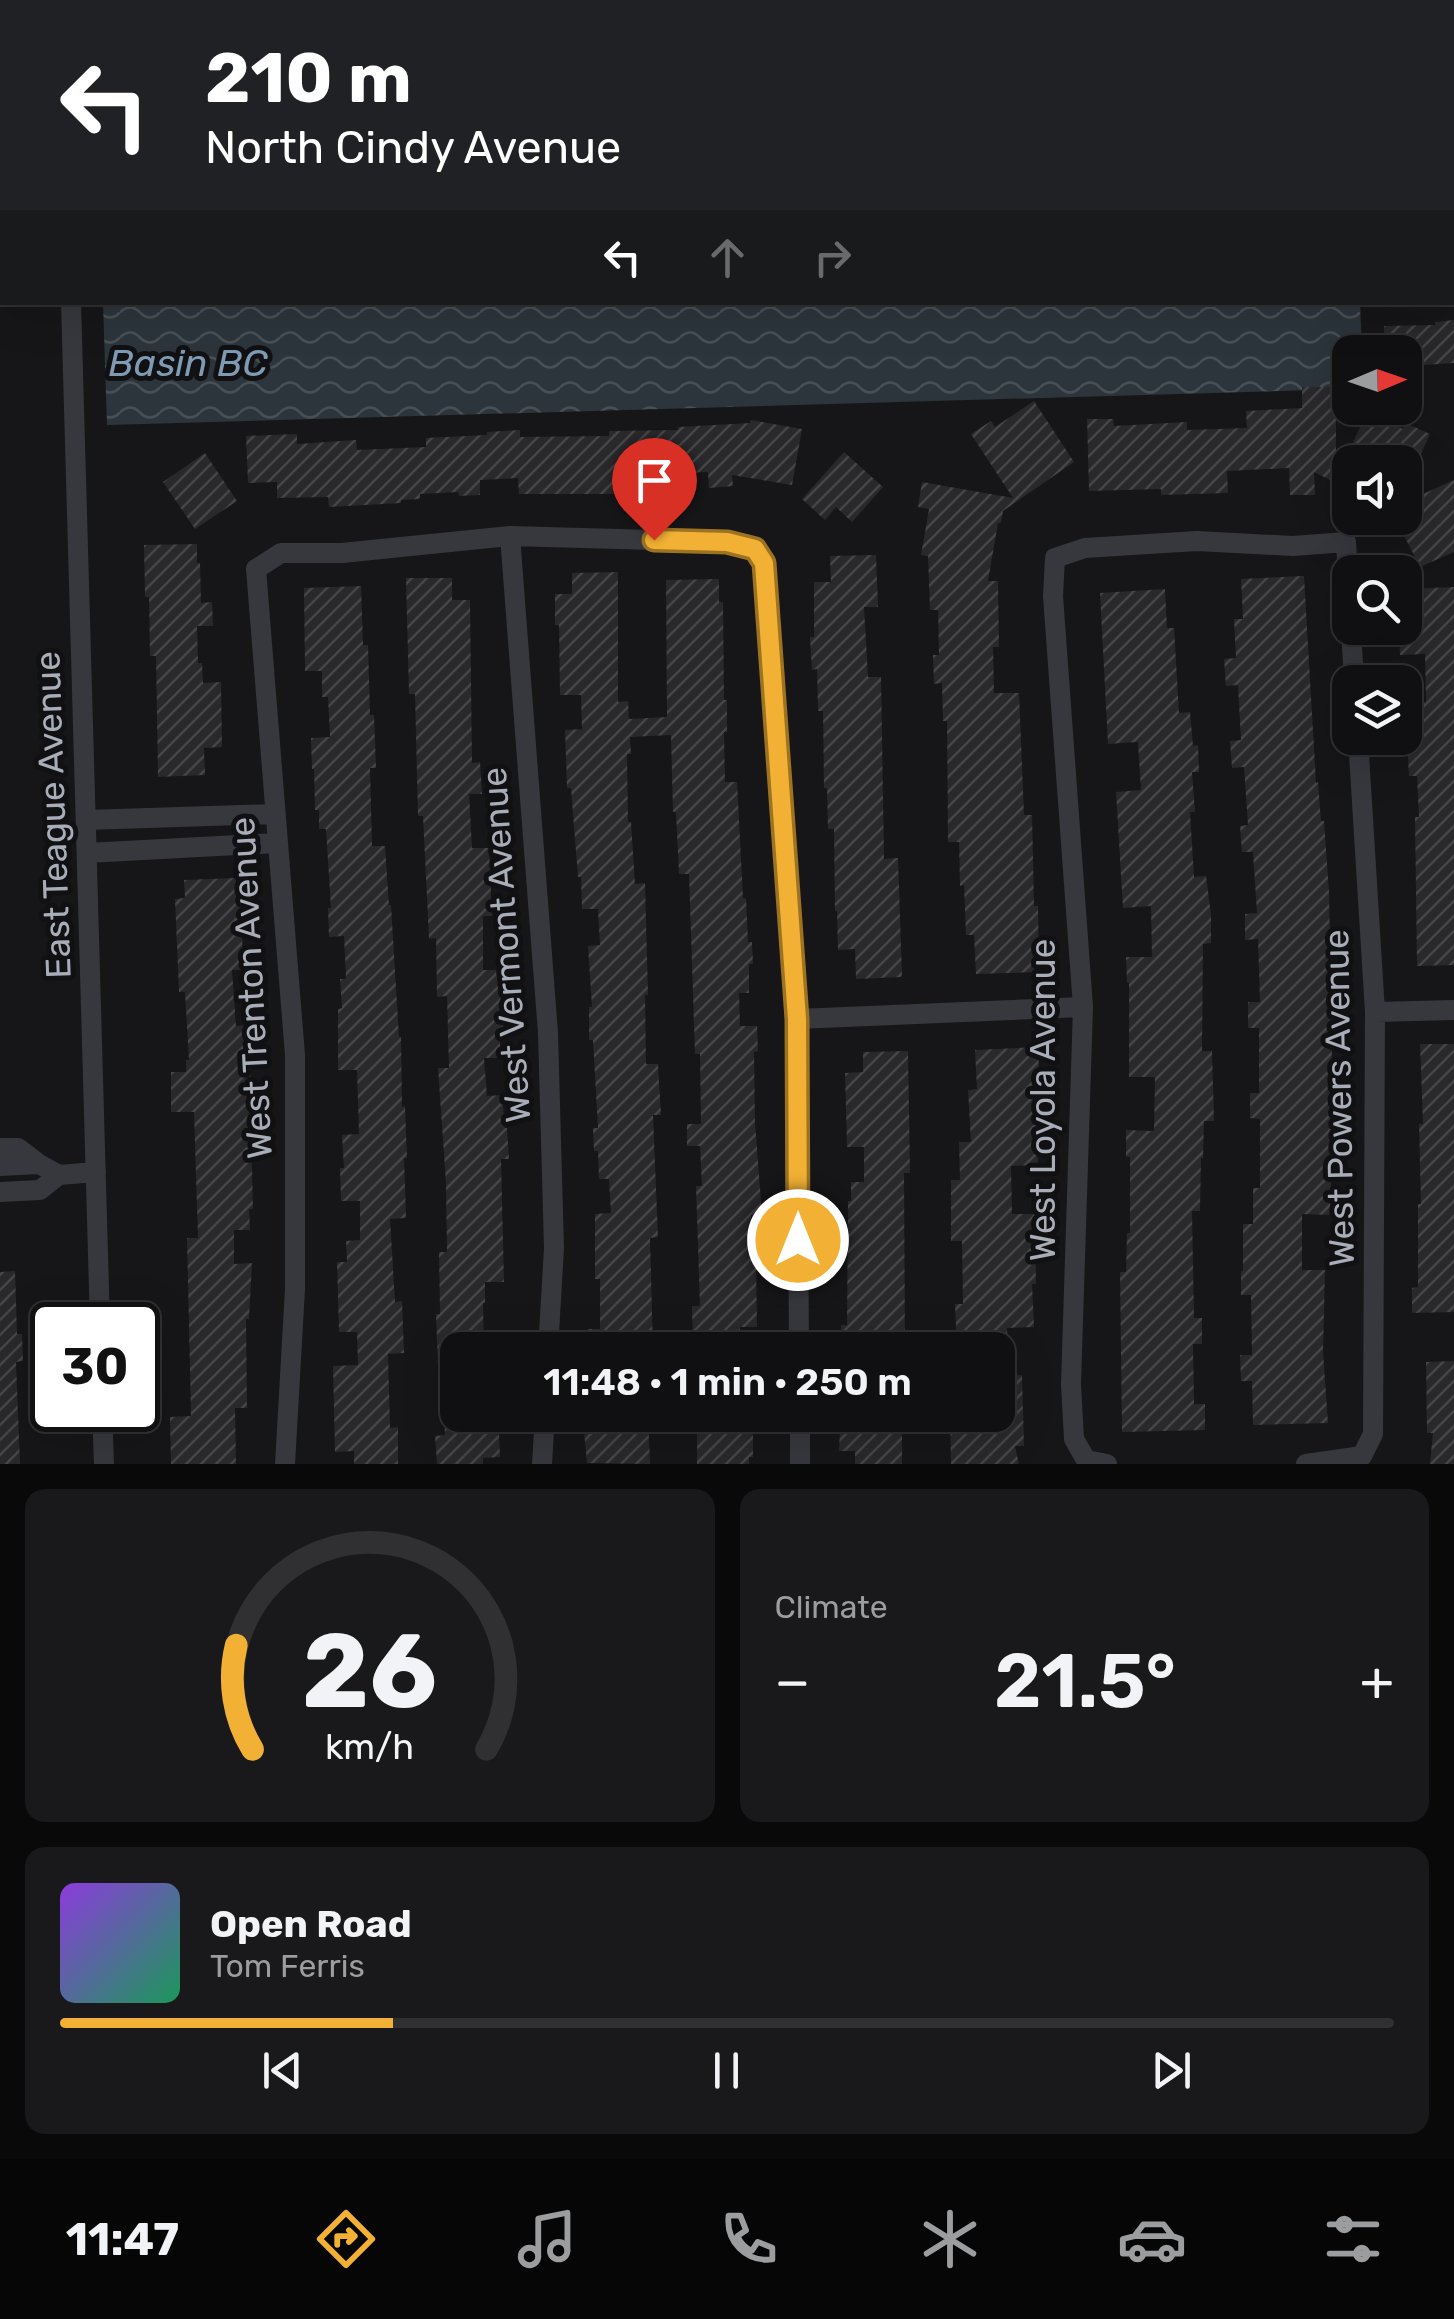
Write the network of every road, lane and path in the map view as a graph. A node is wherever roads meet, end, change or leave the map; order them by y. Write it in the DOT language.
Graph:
graph roads {
  1 [pos="71,305"];
  2 [pos="510,536"];
  3 [pos="1347,555"];
  4 [pos="1359,755"];
  5 [pos="274,814"];
  6 [pos="86,820"];
  7 [pos="276,842"];
  8 [pos="87,853"];
  9 [pos="1083,1007"];
  10 [pos="1454,1010"];
  11 [pos="1375,1012"];
  12 [pos="797,1019"];
  13 [pos="0,1148"];
  14 [pos="39,1164"];
  15 [pos="0,1166"];
  16 [pos="96,1172"];
  17 [pos="59,1174"];
  18 [pos="0,1192"];
  19 [pos="99,1302"];
  20 [pos="549,1332"];
  21 [pos="800,1332"];
  22 [pos="103,1432"];
  23 [pos="544,1432"];
  24 [pos="800,1432"];
  25 [pos="1096,1462"];
  26 [pos="104,1464"];
  27 [pos="286,1464"];
  28 [pos="542,1464"];
  29 [pos="800,1464"];
  30 [pos="1306,1464"];
  1 -- 6 [label="street, East Teague Avenue"];
  2 -- 5 [label="street, West Trenton Avenue"];
  2 -- 12 [label="street"];
  2 -- 20 [label="street, West Vermont Avenue"];
  3 -- 9 [label="street, West Loyola Avenue"];
  4 -- 11 [label="street, West Powers Avenue"];
  5 -- 6 [label="street"];
  5 -- 7 [label="street, West Trenton Avenue"];
  6 -- 8 [label="street, East Teague Avenue"];
  7 -- 8 [label="street"];
  7 -- 27 [label="street, West Trenton Avenue"];
  8 -- 16 [label="street, East Teague Avenue"];
  9 -- 12 [label="street"];
  9 -- 25 [label="street, West Loyola Avenue"];
  10 -- 11 [label="street"];
  11 -- 30 [label="street, West Powers Avenue"];
  12 -- 21 [label="street"];
  13 -- 14 [label="street"];
  14 -- 15 [label="street"];
  14 -- 17 [label="street"];
  16 -- 17 [label="street"];
  16 -- 19 [label="street, East Teague Avenue"];
  17 -- 18 [label="street"];
  22 -- 26 [label="street"];
  23 -- 28 [label="street"];
  24 -- 29 [label="street"];
}
